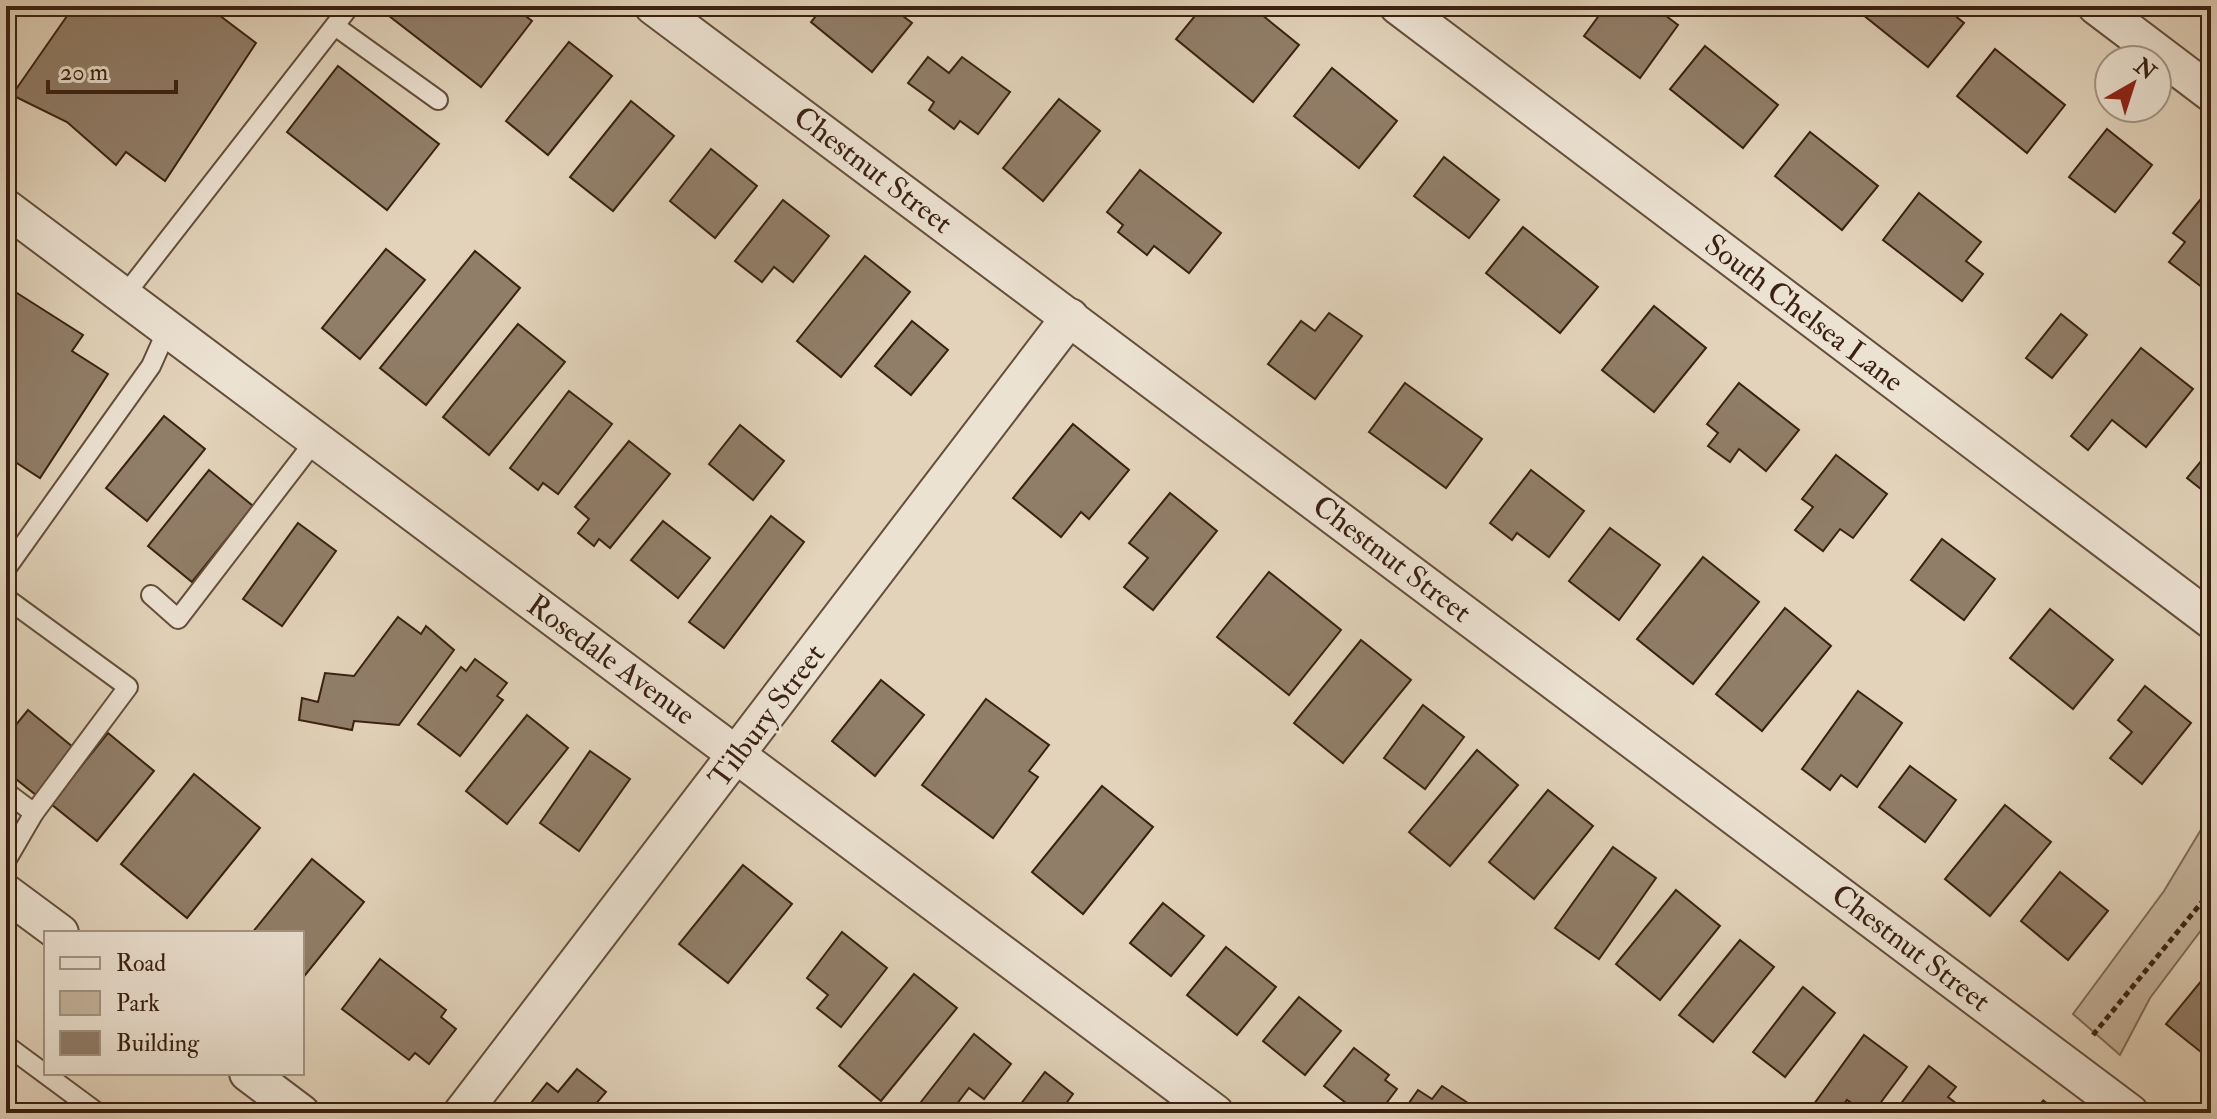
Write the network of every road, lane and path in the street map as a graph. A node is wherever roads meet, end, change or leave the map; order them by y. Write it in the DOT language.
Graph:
graph roads {
  1 [pos="350,6"];
  2 [pos="653,6"];
  3 [pos="1398,6"];
  4 [pos="2096,6"];
  5 [pos="335,26"];
  6 [pos="2211,93"];
  7 [pos="438,100"];
  8 [pos="6,208"];
  9 [pos="124,296"];
  10 [pos="1070,317"];
  11 [pos="168,328"];
  12 [pos="314,442"];
  13 [pos="6,569"];
  14 [pos="151,595"];
  15 [pos="6,598"];
  16 [pos="2211,620"];
  17 [pos="738,754"];
  18 [pos="6,792"];
  19 [pos="34,813"];
  20 [pos="6,861"];
  21 [pos="2211,891"];
  22 [pos="6,893"];
  23 [pos="57,931"];
  24 [pos="2089,1040"];
  25 [pos="6,1045"];
  26 [pos="44,1073"];
  27 [pos="47,1075"];
  28 [pos="251,1075"];
  29 [pos="98,1113"];
  30 [pos="301,1113"];
  31 [pos="462,1113"];
  32 [pos="1215,1113"];
  33 [pos="2130,1113"];
  1 -- 5 [label="lane"];
  2 -- 10 [label="street, Chestnut Street"];
  3 -- 16 [label="street, South Chelsea Lane"];
  4 -- 6 [label="street"];
  5 -- 7 [label="lane"];
  5 -- 9 [label="lane"];
  8 -- 9 [label="street, Rosedale Avenue"];
  9 -- 11 [label="street, Rosedale Avenue"];
  10 -- 17 [label="street, Tilbury Street"];
  10 -- 33 [label="street, Chestnut Street"];
  11 -- 12 [label="street, Rosedale Avenue"];
  11 -- 13 [label="lane"];
  12 -- 14 [label="lane"];
  12 -- 17 [label="street, Rosedale Avenue"];
  15 -- 19 [label="lane"];
  17 -- 31 [label="street, Tilbury Street"];
  17 -- 32 [label="street, Rosedale Avenue"];
  18 -- 19 [label="lane"];
  19 -- 20 [label="lane"];
  21 -- 24 [label="path"];
  22 -- 23 [label="street"];
  25 -- 26 [label="lane"];
  27 -- 29 [label="lane"];
  28 -- 30 [label="street"];
}
